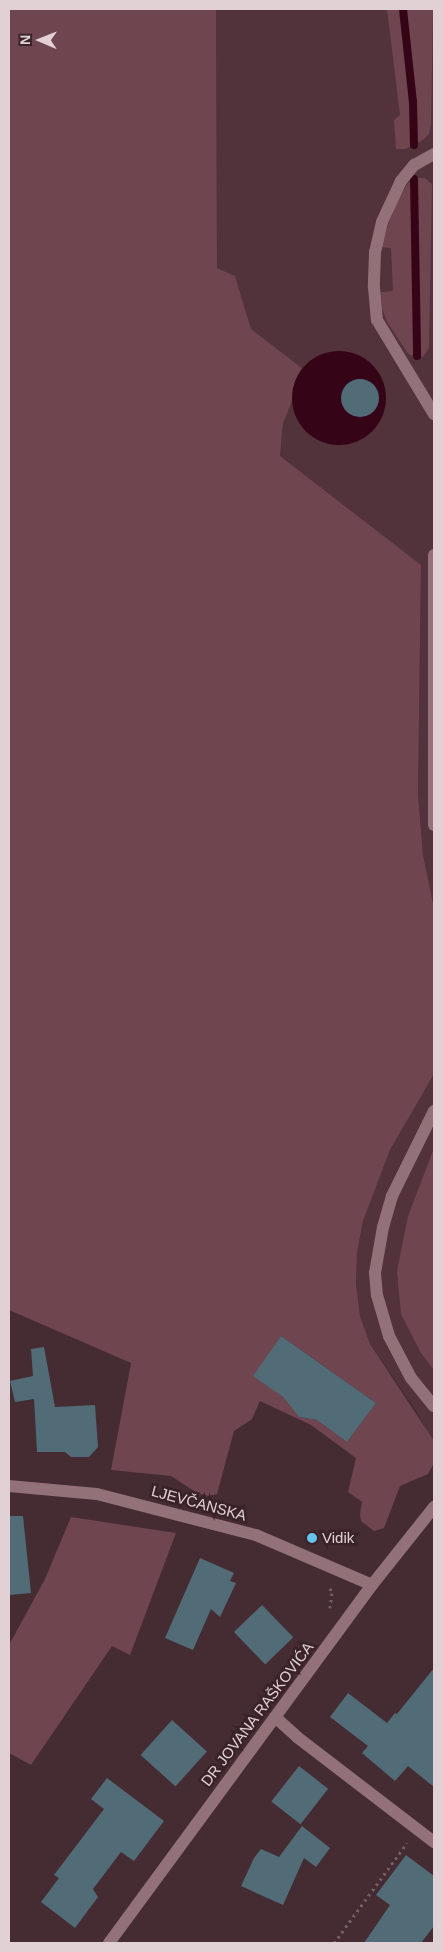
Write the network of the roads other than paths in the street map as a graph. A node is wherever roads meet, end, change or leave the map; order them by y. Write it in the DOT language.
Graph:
graph roads {
  1 [pos="434,154"];
  2 [pos="434,414"];
  3 [pos="434,555"];
  4 [pos="434,825"];
  5 [pos="434,1111"];
  6 [pos="434,1406"];
  7 [pos="9,1486"];
  8 [pos="434,1507"];
  9 [pos="372,1585"];
  10 [pos="275,1717"];
  11 [pos="434,1842"];
  12 [pos="109,1943"];
  1 -- 2 [label="street"];
  3 -- 4 [label="street"];
  5 -- 6 [label="street"];
  7 -- 9 [label="street, LJEVČANSKA"];
  8 -- 9 [label="street, DR JOVANA RAŠKOVIĆA"];
  9 -- 10 [label="street, DR JOVANA RAŠKOVIĆA"];
  10 -- 11 [label="street"];
  10 -- 12 [label="street, DR JOVANA RAŠKOVIĆA"];
}
